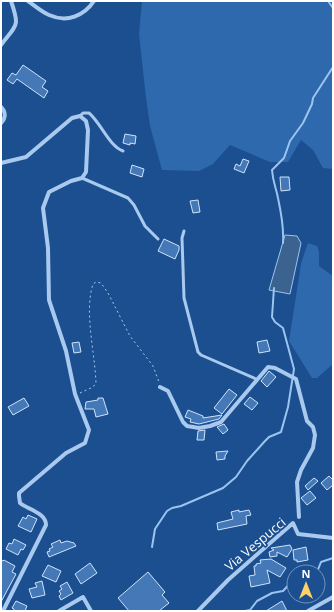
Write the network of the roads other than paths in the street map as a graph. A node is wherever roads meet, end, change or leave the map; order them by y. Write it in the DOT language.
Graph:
graph roads {
  1 [pos="12,1"];
  2 [pos="28,1"];
  3 [pos="94,1"];
  4 [pos="1,45"];
  5 [pos="1,107"];
  6 [pos="80,116"];
  7 [pos="1,123"];
  8 [pos="123,151"];
  9 [pos="1,163"];
  10 [pos="82,178"];
  11 [pos="184,231"];
  12 [pos="158,239"];
  13 [pos="256,379"];
  14 [pos="160,386"];
  15 [pos="299,517"];
  16 [pos="333,538"];
  17 [pos="333,597"];
  18 [pos="3,611"];
  19 [pos="59,611"];
  20 [pos="91,611"];
  21 [pos="198,611"];
  22 [pos="308,611"];
  1 -- 4 [label="street"];
  2 -- 3 [label="street"];
  5 -- 7 [label="street"];
  6 -- 8 [label="lane"];
  6 -- 9 [label="street"];
  6 -- 10 [label="street"];
  10 -- 12 [label="lane"];
  10 -- 18 [label="street"];
  11 -- 13 [label="lane"];
  13 -- 14 [label="street"];
  13 -- 15 [label="street"];
  16 -- 21 [label="street, Via Vespucci"];
  17 -- 22 [label="street"];
  19 -- 20 [label="street"];
}
